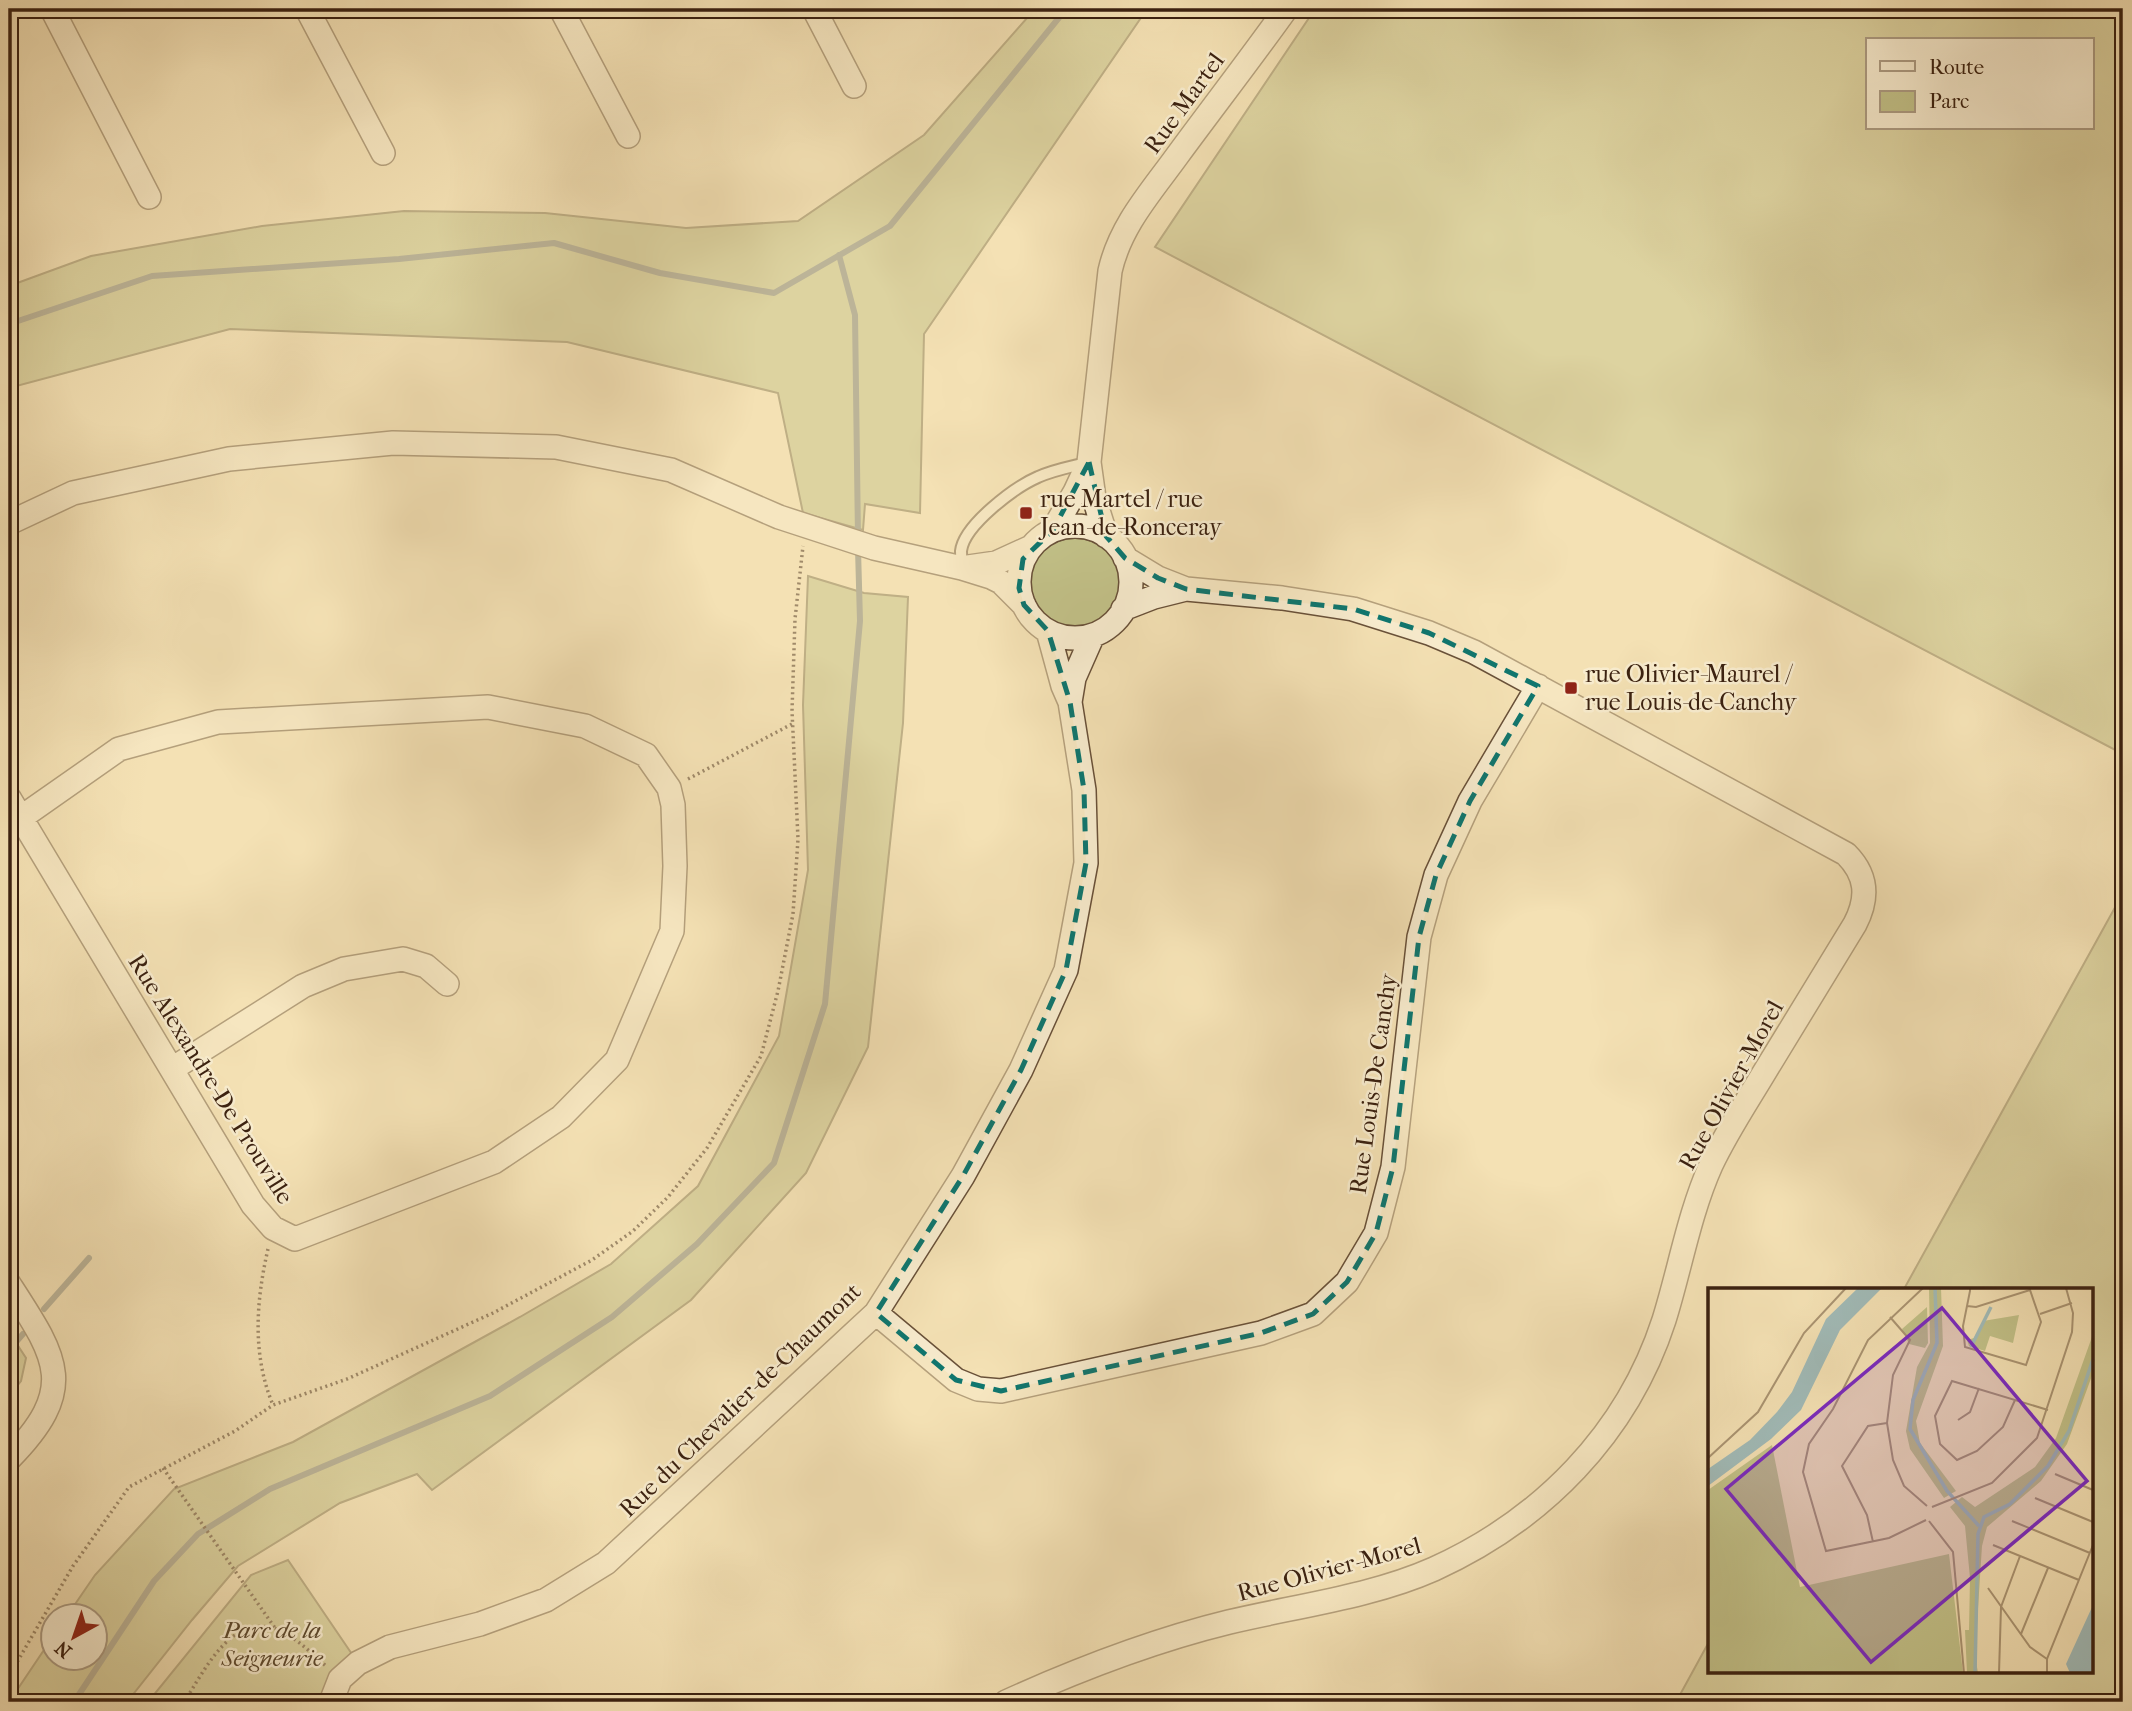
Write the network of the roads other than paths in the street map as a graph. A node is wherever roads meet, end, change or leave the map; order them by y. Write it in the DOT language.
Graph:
graph roads {
  1 [pos="52,9"];
  2 [pos="307,9"];
  3 [pos="561,9"];
  4 [pos="814,9"];
  5 [pos="1286,9"];
  6 [pos="854,86"];
  7 [pos="628,136"];
  8 [pos="383,153"];
  9 [pos="149,197"];
  10 [pos="1088,463"];
  11 [pos="9,523"];
  12 [pos="1053,530"];
  13 [pos="1106,536"];
  14 [pos="1029,548"];
  15 [pos="1125,558"];
  16 [pos="962,568"];
  17 [pos="1186,589"];
  18 [pos="1024,605"];
  19 [pos="1123,609"];
  20 [pos="1048,631"];
  21 [pos="1093,635"];
  22 [pos="1538,686"];
  23 [pos="1070,702"];
  24 [pos="9,798"];
  25 [pos="22,817"];
  26 [pos="447,984"];
  27 [pos="172,1069"];
  28 [pos="9,1284"];
  29 [pos="876,1313"];
  30 [pos="9,1459"];
  31 [pos="331,1702"];
  32 [pos="1006,1702"];
  1 -- 9 [label="street"];
  2 -- 8 [label="street"];
  3 -- 7 [label="street"];
  4 -- 6 [label="street"];
  5 -- 10 [label="street, Rue Martel"];
  10 -- 12 [label="street"];
  10 -- 13 [label="street"];
  10 -- 16 [label="lane"];
  11 -- 16 [label="street"];
  12 -- 13 [label="street"];
  12 -- 14 [label="street"];
  13 -- 15 [label="street"];
  14 -- 16 [label="street"];
  14 -- 18 [label="street"];
  15 -- 17 [label="street, Rue Olivier-Morel"];
  15 -- 19 [label="street"];
  16 -- 18 [label="street"];
  17 -- 19 [label="street, Rue Olivier-Morel"];
  17 -- 22 [label="street, Rue Olivier-Morel"];
  18 -- 20 [label="street"];
  19 -- 21 [label="street"];
  20 -- 21 [label="street"];
  20 -- 23 [label="street, Rue du Chevalier-de-Chaumont"];
  21 -- 23 [label="street, Rue du Chevalier-de-Chaumont"];
  22 -- 29 [label="street, Rue Louis-De Canchy"];
  22 -- 32 [label="street, Rue Olivier-Morel"];
  23 -- 29 [label="street, Rue du Chevalier-de-Chaumont"];
  24 -- 25 [label="street, Rue Alexandre-De Prouville"];
  25 -- 27 [label="street, Rue Alexandre-De Prouville"];
  25 -- 27 [label="street, Rue Alexandre-De Prouville"];
  26 -- 27 [label="street"];
  28 -- 30 [label="street"];
  29 -- 31 [label="street, Rue du Chevalier-de-Chaumont"];
}
